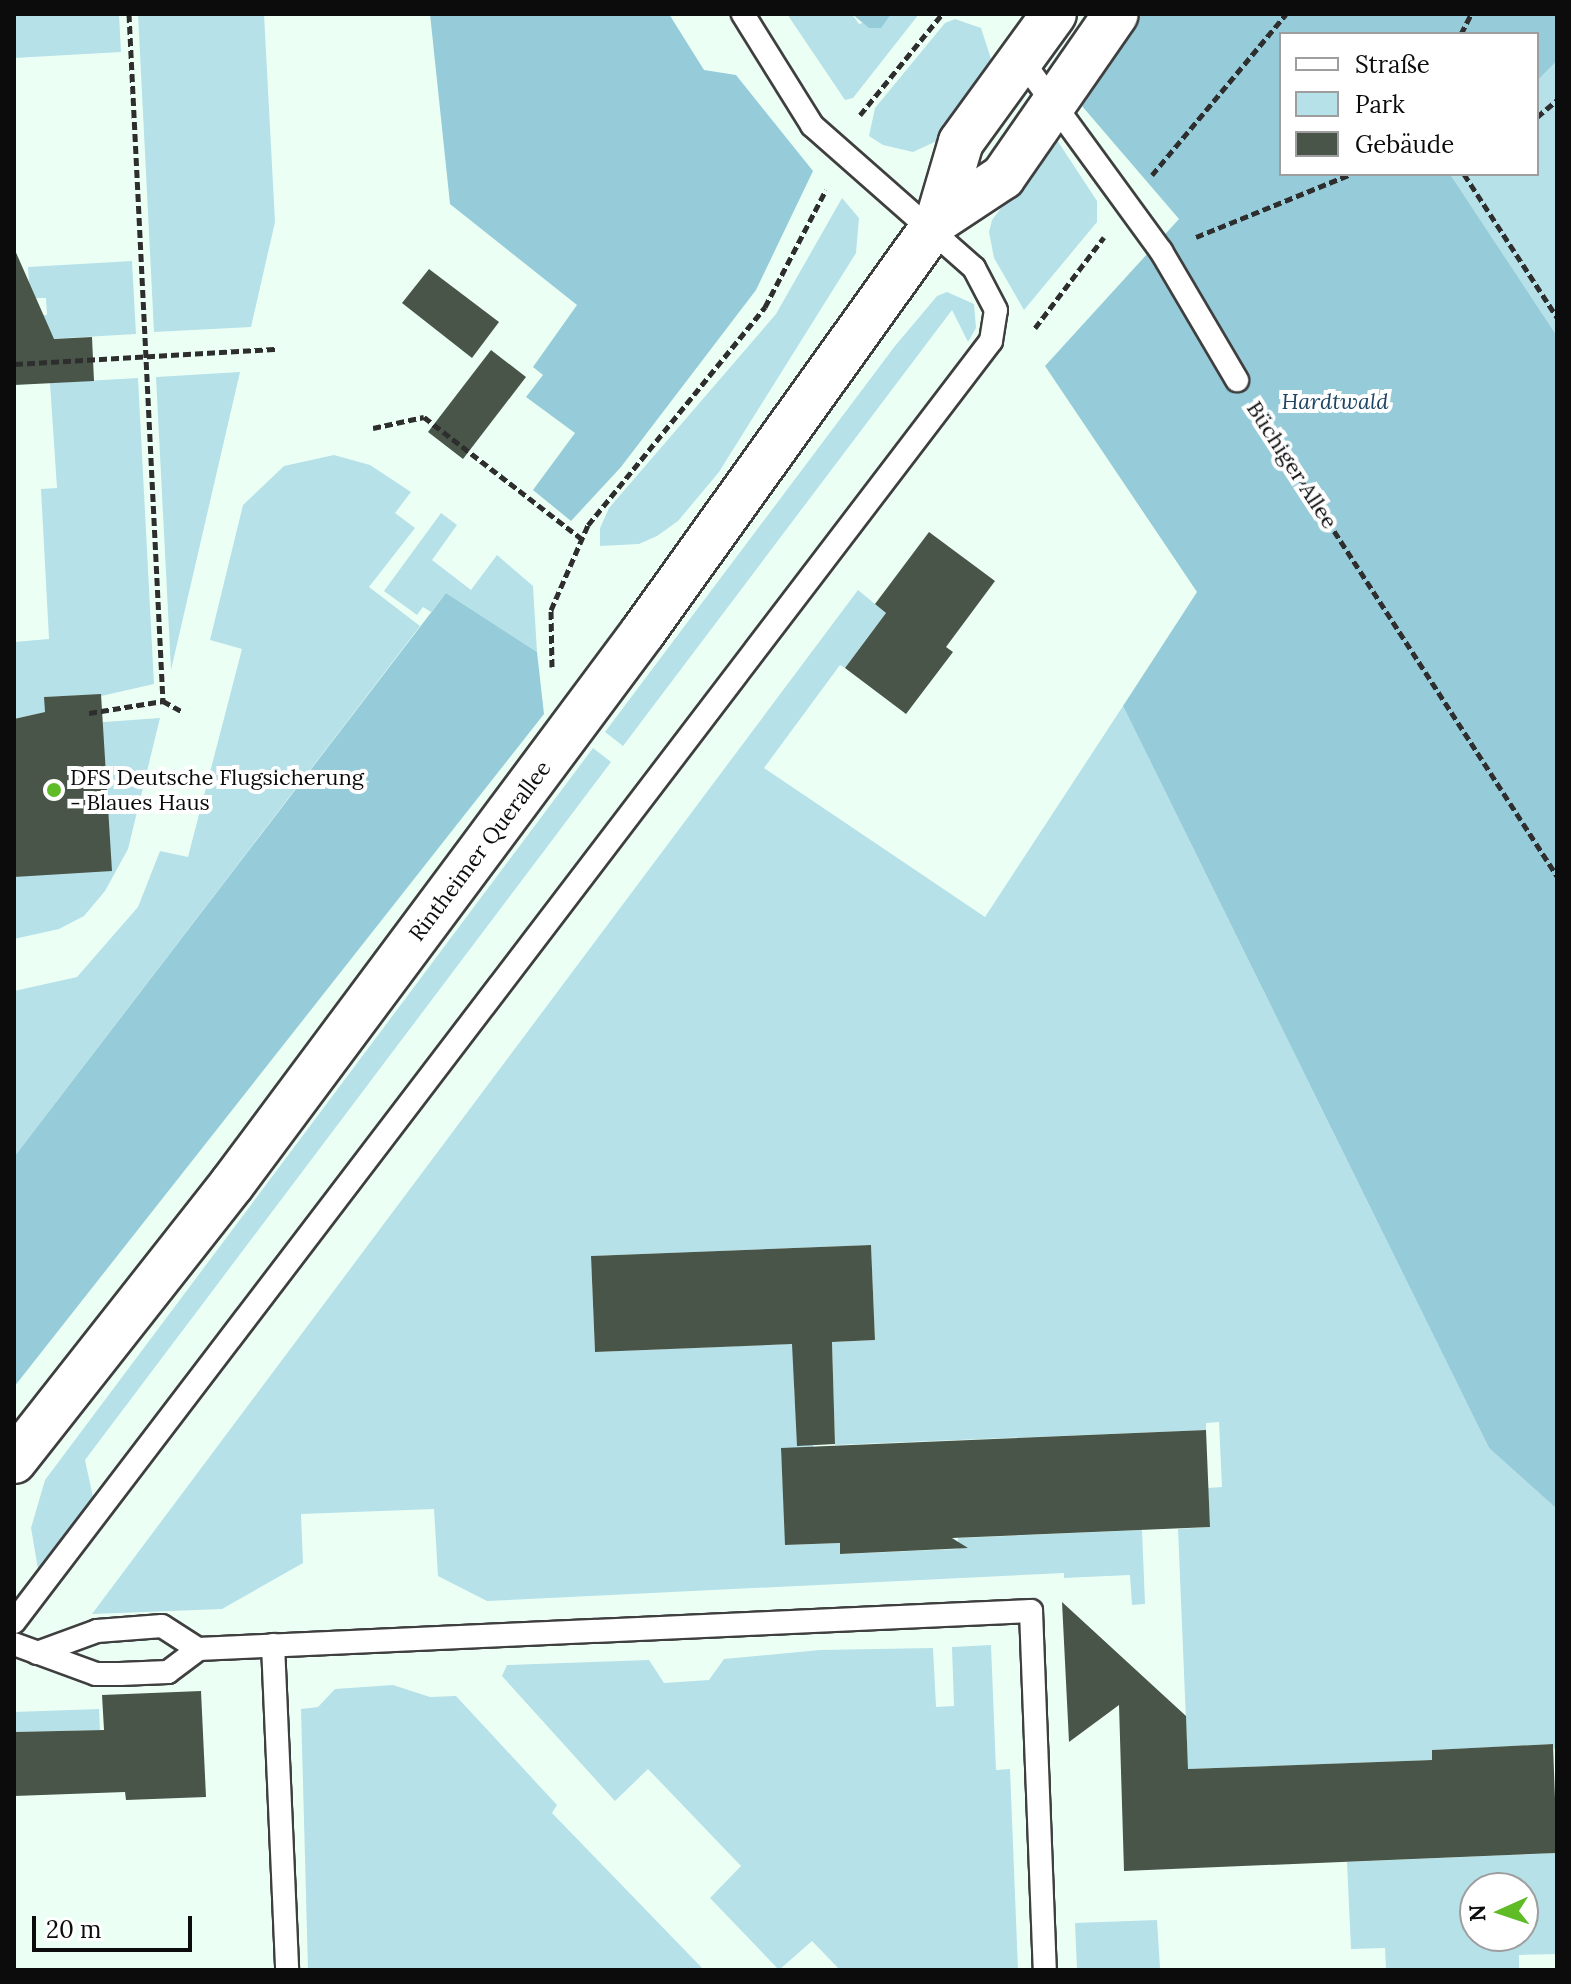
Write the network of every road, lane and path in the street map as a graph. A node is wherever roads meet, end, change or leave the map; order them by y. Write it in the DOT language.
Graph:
graph roads {
  1 [pos="129,14"];
  2 [pos="743,14"];
  3 [pos="942,14"];
  4 [pos="1054,14"];
  5 [pos="1116,14"];
  6 [pos="1286,14"];
  7 [pos="1471,14"];
  8 [pos="1462,32"];
  9 [pos="1021,59"];
  10 [pos="1557,100"];
  11 [pos="1055,108"];
  12 [pos="1539,115"];
  13 [pos="842,155"];
  14 [pos="1346,176"];
  15 [pos="1468,176"];
  16 [pos="1130,206"];
  17 [pos="934,225"];
  18 [pos="1161,251"];
  19 [pos="1557,317"];
  20 [pos="278,349"];
  21 [pos="146,356"];
  22 [pos="15,364"];
  23 [pos="1237,380"];
  24 [pos="373,428"];
  25 [pos="582,539"];
  26 [pos="566,575"];
  27 [pos="163,701"];
  28 [pos="181,711"];
  29 [pos="89,713"];
  30 [pos="1557,876"];
  31 [pos="14,1461"];
  32 [pos="14,1622"];
  33 [pos="14,1644"];
  34 [pos="273,1645"];
  35 [pos="198,1649"];
  36 [pos="37,1653"];
  37 [pos="287,1970"];
  38 [pos="1045,1970"];
  1 -- 21 [label="path"];
  2 -- 13 [label="lane"];
  3 -- 13 [label="path"];
  4 -- 9 [label="street, Rintheimer Querallee"];
  5 -- 11 [label="street, Rintheimer Querallee"];
  6 -- 16 [label="path"];
  7 -- 8 [label="path"];
  9 -- 11 [label="lane, Büchiger Allee"];
  9 -- 17 [label="street, Rintheimer Querallee"];
  10 -- 12 [label="path"];
  11 -- 16 [label="lane, Büchiger Allee"];
  11 -- 17 [label="street, Rintheimer Querallee"];
  13 -- 17 [label="lane"];
  13 -- 25 [label="path"];
  14 -- 18 [label="path"];
  15 -- 19 [label="path"];
  16 -- 18 [label="lane, Büchiger Allee"];
  17 -- 31 [label="street, Rintheimer Querallee"];
  17 -- 32 [label="lane"];
  18 -- 23 [label="lane, Büchiger Allee"];
  20 -- 21 [label="path"];
  21 -- 22 [label="path"];
  21 -- 27 [label="path"];
  23 -- 30 [label="path, Büchiger Allee"];
  24 -- 25 [label="path"];
  25 -- 26 [label="path"];
  27 -- 28 [label="path"];
  27 -- 29 [label="path"];
  33 -- 36 [label="lane"];
  34 -- 35 [label="lane"];
  34 -- 37 [label="lane"];
  34 -- 38 [label="lane"];
  35 -- 36 [label="lane"];
  35 -- 36 [label="lane"];
}
